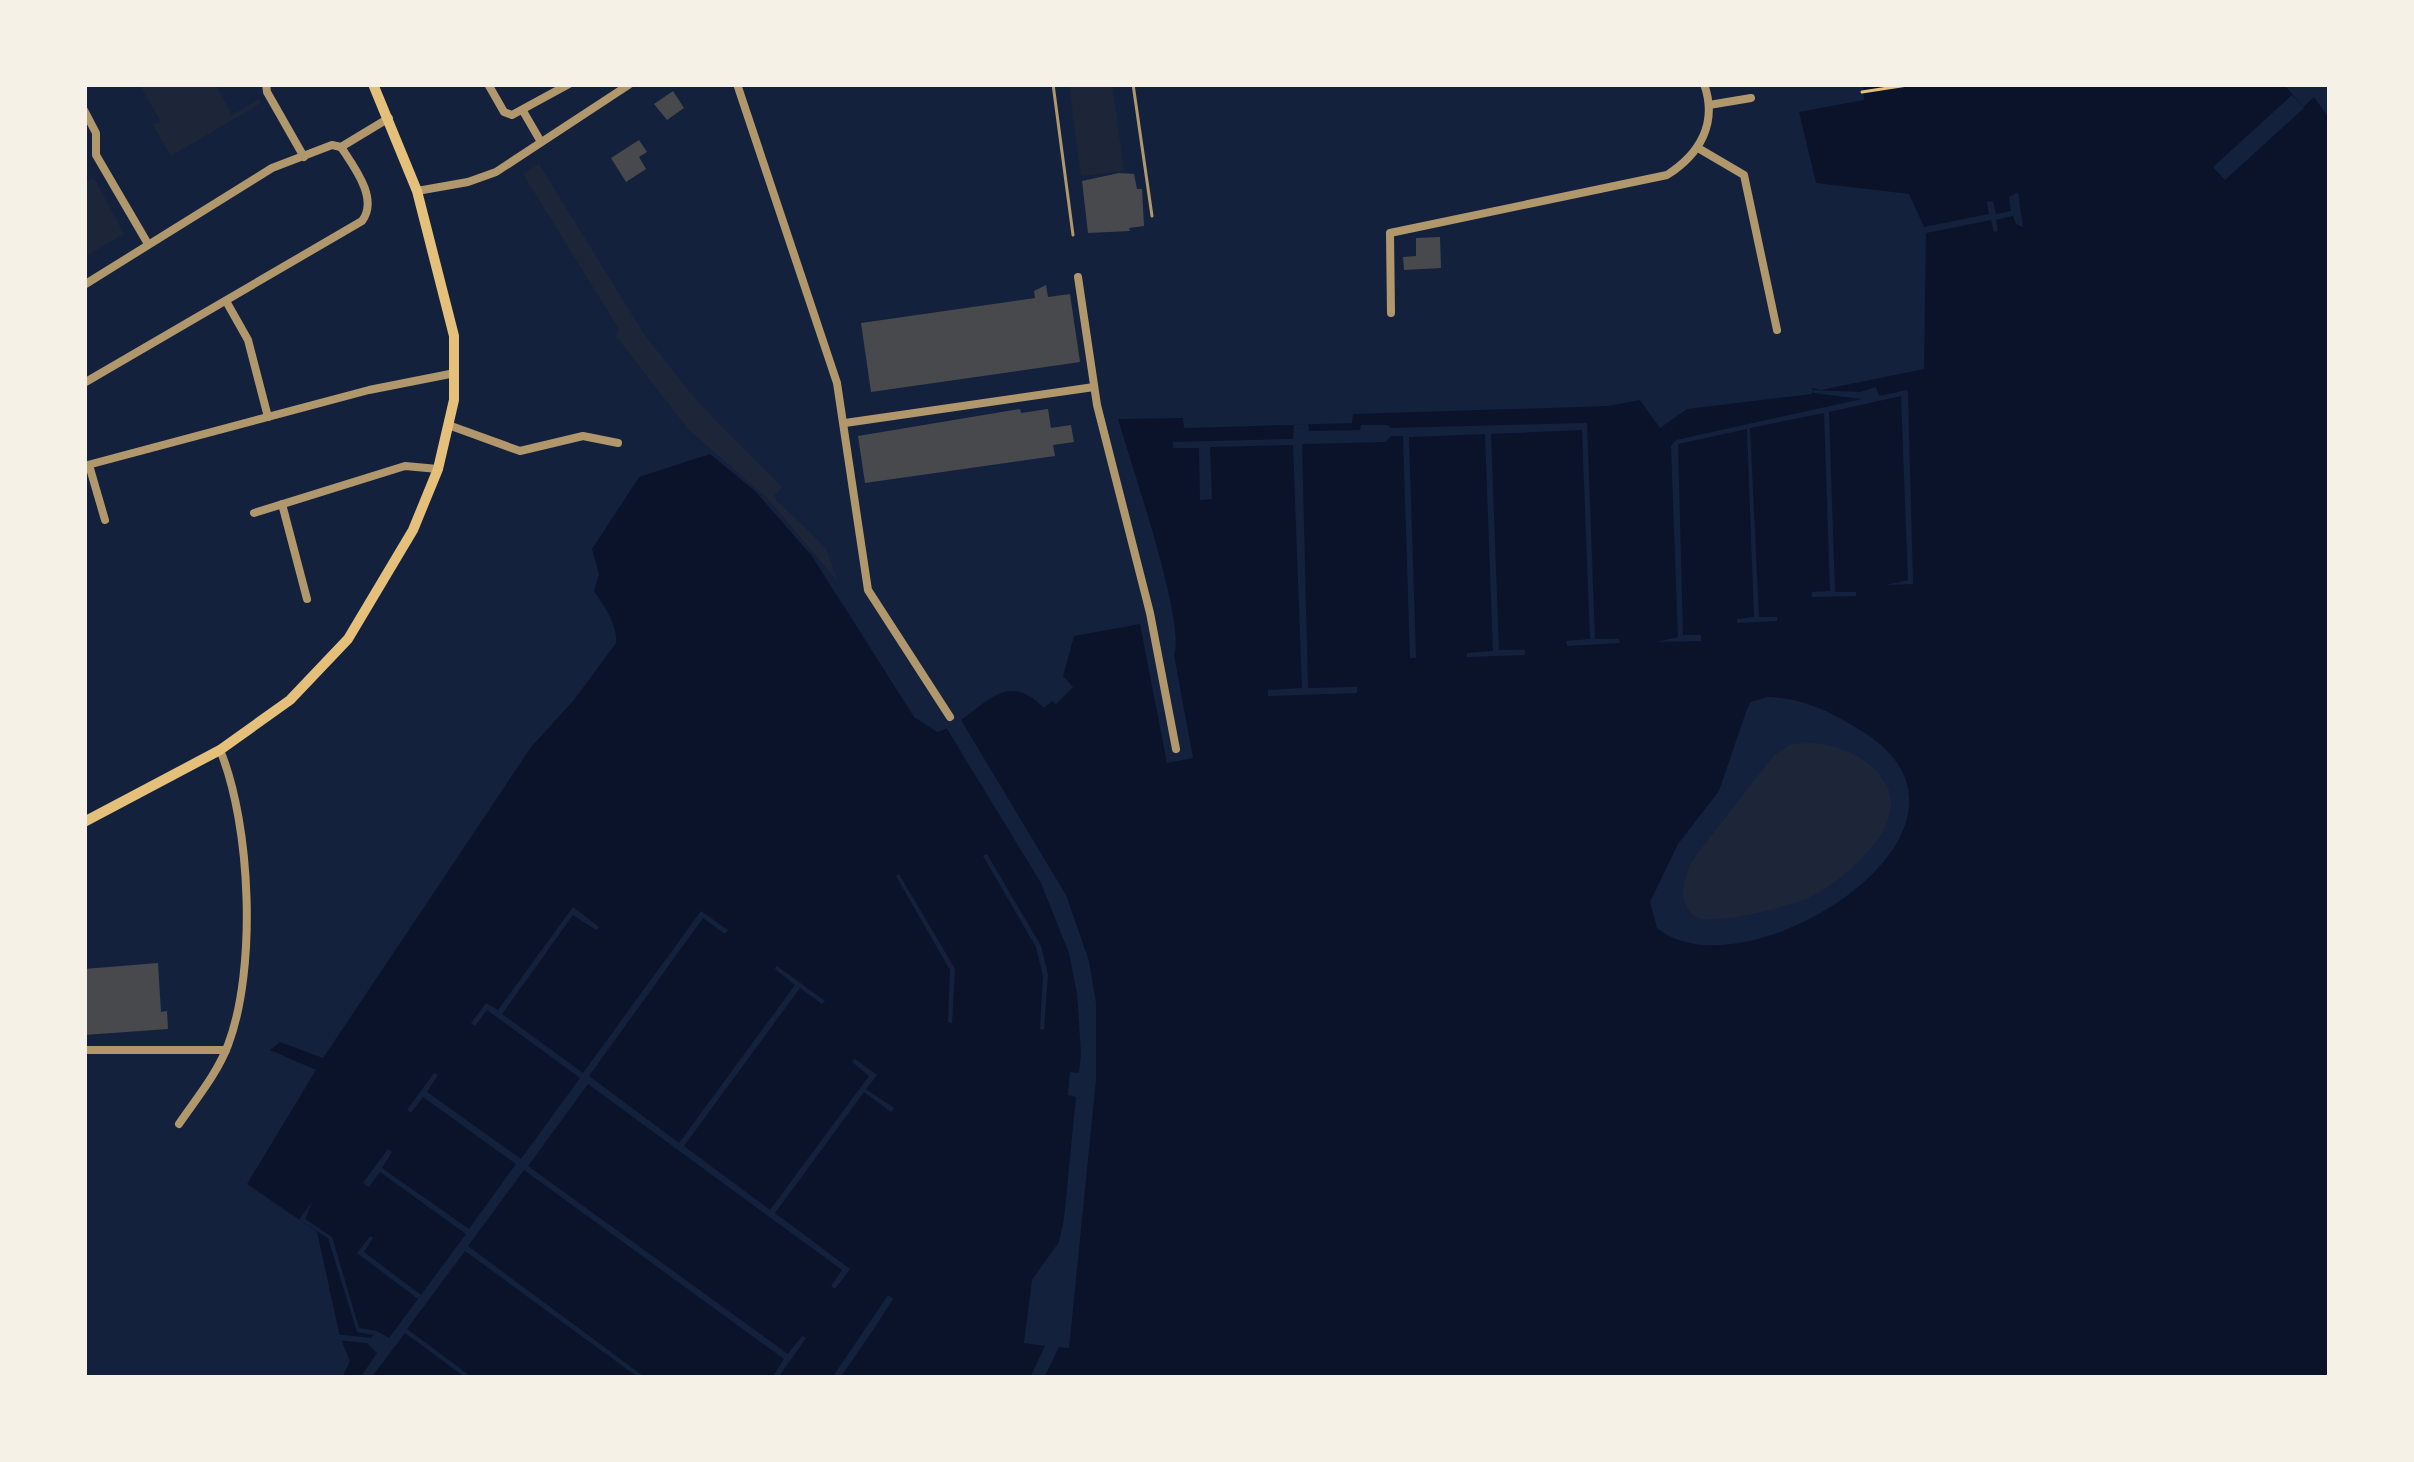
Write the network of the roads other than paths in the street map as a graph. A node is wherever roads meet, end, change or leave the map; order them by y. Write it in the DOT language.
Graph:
graph roads {
  1 [pos="266,84"];
  2 [pos="373,84"];
  3 [pos="488,84"];
  4 [pos="569,84"];
  5 [pos="630,84"];
  6 [pos="737,84"];
  7 [pos="1053,84"];
  8 [pos="1133,84"];
  9 [pos="1704,84"];
  10 [pos="1751,98"];
  11 [pos="1709,105"];
  12 [pos="84,110"];
  13 [pos="523,111"];
  14 [pos="389,118"];
  15 [pos="542,142"];
  16 [pos="341,147"];
  17 [pos="1698,148"];
  18 [pos="96,155"];
  19 [pos="304,157"];
  20 [pos="84,162"];
  21 [pos="417,191"];
  22 [pos="1152,216"];
  23 [pos="1072,235"];
  24 [pos="148,244"];
  25 [pos="1078,277"];
  26 [pos="84,285"];
  27 [pos="226,301"];
  28 [pos="1390,313"];
  29 [pos="1777,330"];
  30 [pos="456,373"];
  31 [pos="84,383"];
  32 [pos="1094,387"];
  33 [pos="268,417"];
  34 [pos="845,423"];
  35 [pos="451,426"];
  36 [pos="618,443"];
  37 [pos="87,466"];
  38 [pos="438,469"];
  39 [pos="282,504"];
  40 [pos="254,512"];
  41 [pos="104,520"];
  42 [pos="307,598"];
  43 [pos="950,717"];
  44 [pos="1176,749"];
  45 [pos="220,750"];
  46 [pos="84,822"];
  47 [pos="84,1050"];
  48 [pos="226,1050"];
  49 [pos="178,1124"];
  1 -- 19 [label="street"];
  2 -- 14 [label="main road"];
  3 -- 13 [label="street"];
  4 -- 13 [label="street"];
  5 -- 15 [label="street"];
  6 -- 34 [label="street"];
  7 -- 23 [label="lane"];
  8 -- 22 [label="lane"];
  9 -- 11 [label="street"];
  10 -- 11 [label="street"];
  11 -- 17 [label="street"];
  12 -- 18 [label="street"];
  13 -- 15 [label="street"];
  14 -- 16 [label="street"];
  14 -- 21 [label="main road"];
  15 -- 21 [label="street"];
  16 -- 19 [label="street"];
  16 -- 27 [label="street"];
  17 -- 28 [label="street"];
  17 -- 29 [label="street"];
  18 -- 20 [label="street"];
  18 -- 24 [label="street"];
  19 -- 24 [label="street"];
  21 -- 30 [label="main road"];
  24 -- 26 [label="street"];
  25 -- 32 [label="street"];
  27 -- 31 [label="street"];
  27 -- 33 [label="street"];
  30 -- 33 [label="street"];
  30 -- 35 [label="main road"];
  32 -- 34 [label="street"];
  32 -- 44 [label="street"];
  33 -- 37 [label="street"];
  34 -- 43 [label="street"];
  35 -- 36 [label="street"];
  35 -- 38 [label="main road"];
  37 -- 41 [label="street"];
  38 -- 39 [label="street"];
  38 -- 45 [label="main road"];
  39 -- 40 [label="street"];
  39 -- 42 [label="street"];
  45 -- 46 [label="main road"];
  45 -- 48 [label="street"];
  47 -- 48 [label="street"];
  48 -- 49 [label="street"];
}
